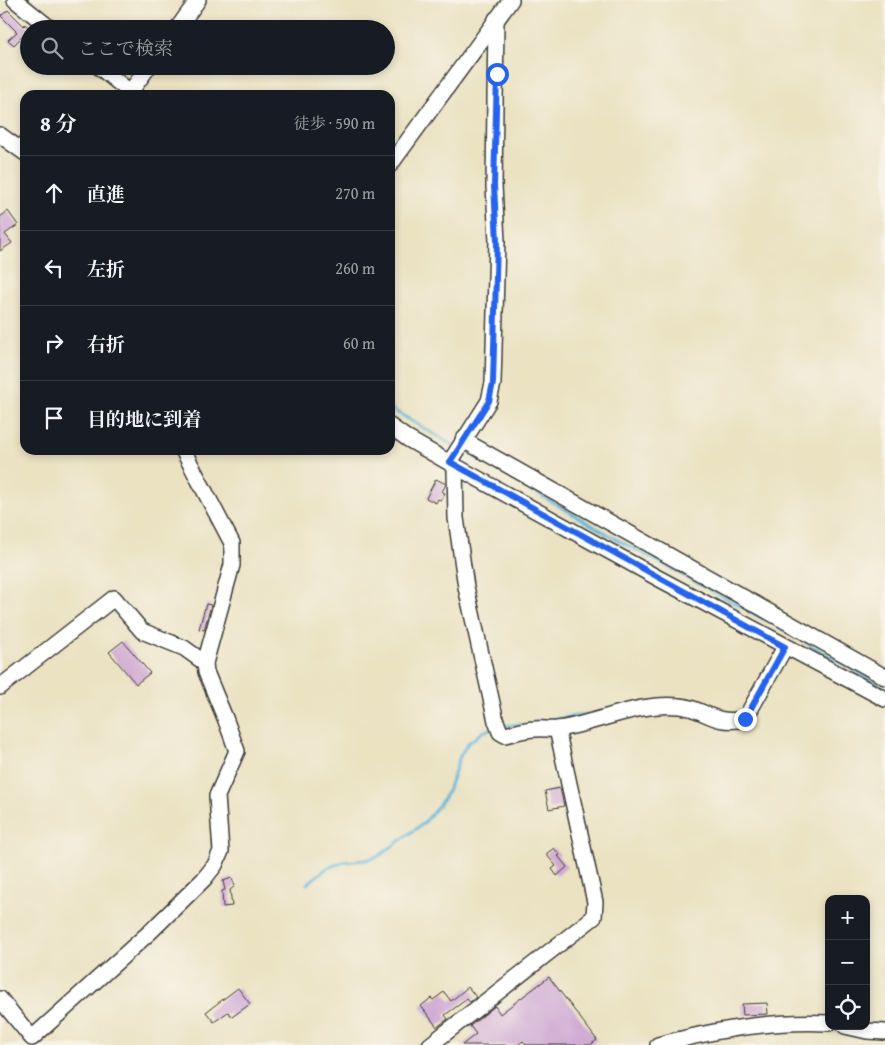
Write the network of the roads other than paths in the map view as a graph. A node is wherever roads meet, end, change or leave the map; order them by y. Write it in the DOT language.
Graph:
graph roads {
  1 [pos="15,0"];
  2 [pos="198,0"];
  3 [pos="511,0"];
  4 [pos="496,19"];
  5 [pos="40,20"];
  6 [pos="184,20"];
  7 [pos="108,75"];
  8 [pos="142,75"];
  9 [pos="126,90"];
  10 [pos="131,90"];
  11 [pos="0,135"];
  12 [pos="20,149"];
  13 [pos="395,158"];
  14 [pos="395,430"];
  15 [pos="456,454"];
  16 [pos="186,455"];
  17 [pos="785,647"];
  18 [pos="205,663"];
  19 [pos="885,677"];
  20 [pos="0,687"];
  21 [pos="885,699"];
  22 [pos="557,730"];
  23 [pos="0,999"];
  24 [pos="825,1023"];
  25 [pos="860,1030"];
  26 [pos="885,1032"];
  27 [pos="430,1045"];
  28 [pos="658,1045"];
  1 -- 5 [label="street"];
  2 -- 6 [label="street"];
  3 -- 4 [label="street"];
  4 -- 13 [label="street"];
  4 -- 15 [label="street"];
  7 -- 9 [label="street"];
  8 -- 10 [label="street"];
  11 -- 12 [label="street"];
  14 -- 15 [label="street"];
  15 -- 17 [label="street"];
  15 -- 19 [label="street"];
  15 -- 22 [label="street"];
  16 -- 18 [label="street"];
  17 -- 21 [label="street"];
  17 -- 22 [label="street"];
  18 -- 20 [label="street"];
  18 -- 23 [label="street"];
  22 -- 27 [label="street"];
  24 -- 28 [label="street"];
  25 -- 26 [label="street"];
}
